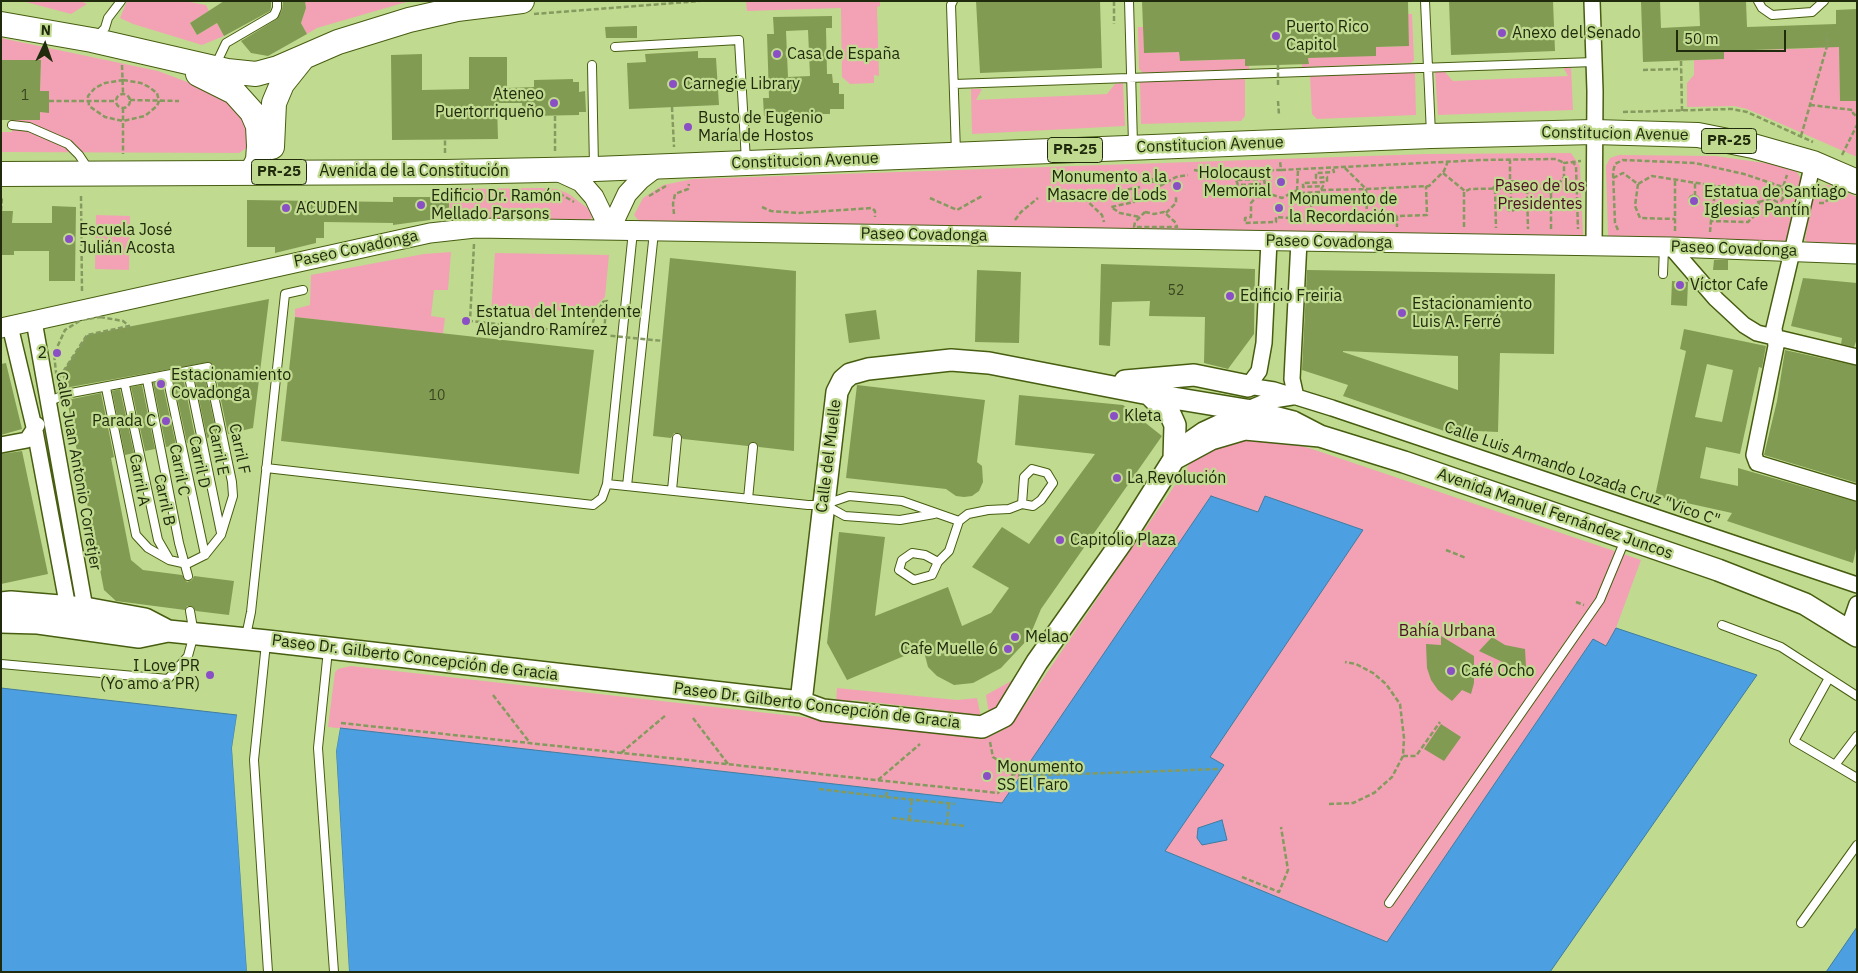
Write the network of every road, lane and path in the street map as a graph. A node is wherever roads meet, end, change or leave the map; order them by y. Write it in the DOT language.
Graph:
graph roads {
  1 [pos="121,1"];
  2 [pos="276,1"];
  3 [pos="700,1"];
  4 [pos="953,1"];
  5 [pos="1114,1"];
  6 [pos="1129,1"];
  7 [pos="1426,1"];
  8 [pos="1592,1"];
  9 [pos="1758,1"];
  10 [pos="1824,1"];
  11 [pos="517,5"];
  12 [pos="1,9"];
  13 [pos="1,24"];
  14 [pos="1114,24"];
  15 [pos="1827,33"];
  16 [pos="92,40"];
  17 [pos="615,47"];
  18 [pos="122,48"];
  19 [pos="306,54"];
  20 [pos="171,59"];
  21 [pos="1680,61"];
  22 [pos="1594,62"];
  23 [pos="592,65"];
  24 [pos="1278,65"];
  25 [pos="1429,68"];
  26 [pos="215,69"];
  27 [pos="1681,69"];
  28 [pos="1642,70"];
  29 [pos="1132,78"];
  30 [pos="123,80"];
  31 [pos="954,84"];
  32 [pos="1278,86"];
  33 [pos="123,93"];
  34 [pos="130,100"];
  35 [pos="49,101"];
  36 [pos="116,101"];
  37 [pos="159,101"];
  38 [pos="179,101"];
  39 [pos="1278,101"];
  40 [pos="87,102"];
  41 [pos="1810,105"];
  42 [pos="672,107"];
  43 [pos="1857,107"];
  44 [pos="123,108"];
  45 [pos="1853,110"];
  46 [pos="1279,115"];
  47 [pos="554,116"];
  48 [pos="1857,117"];
  49 [pos="123,121"];
  50 [pos="12,125"];
  51 [pos="1857,125"];
  52 [pos="1594,132"];
  53 [pos="1431,136"];
  54 [pos="1801,136"];
  55 [pos="445,139"];
  56 [pos="674,148"];
  57 [pos="1133,148"];
  58 [pos="1834,152"];
  59 [pos="1815,153"];
  60 [pos="956,154"];
  61 [pos="445,155"];
  62 [pos="1842,155"];
  63 [pos="1848,158"];
  64 [pos="1280,160"];
  65 [pos="1510,160"];
  66 [pos="1448,161"];
  67 [pos="1572,161"];
  68 [pos="556,162"];
  69 [pos="746,163"];
  70 [pos="1564,163"];
  71 [pos="1345,168"];
  72 [pos="594,169"];
  73 [pos="1334,169"];
  74 [pos="1194,170"];
  75 [pos="1280,170"];
  76 [pos="1298,170"];
  77 [pos="1264,171"];
  78 [pos="252,172"];
  79 [pos="282,172"];
  80 [pos="1789,172"];
  81 [pos="124,173"];
  82 [pos="1443,173"];
  83 [pos="1,174"];
  84 [pos="1188,175"];
  85 [pos="663,176"];
  86 [pos="1153,176"];
  87 [pos="1564,177"];
  88 [pos="1613,178"];
  89 [pos="1264,179"];
  90 [pos="1675,180"];
  91 [pos="1510,181"];
  92 [pos="680,183"];
  93 [pos="690,183"];
  94 [pos="696,183"];
  95 [pos="1153,183"];
  96 [pos="1696,183"];
  97 [pos="1638,184"];
  98 [pos="1160,186"];
  99 [pos="1426,186"];
  100 [pos="1716,186"];
  101 [pos="1782,187"];
  102 [pos="1140,188"];
  103 [pos="1849,188"];
  104 [pos="85,189"];
  105 [pos="1366,189"];
  106 [pos="1494,189"];
  107 [pos="1511,189"];
  108 [pos="1528,189"];
  109 [pos="541,190"];
  110 [pos="1321,190"];
  111 [pos="1298,192"];
  112 [pos="1465,192"];
  113 [pos="1795,192"];
  114 [pos="1265,193"];
  115 [pos="1551,193"];
  116 [pos="1781,193"];
  117 [pos="982,196"];
  118 [pos="1694,196"];
  119 [pos="2,197"];
  120 [pos="1176,197"];
  121 [pos="645,198"];
  122 [pos="930,198"];
  123 [pos="1038,198"];
  124 [pos="1084,198"];
  125 [pos="1773,198"];
  126 [pos="1759,202"];
  127 [pos="1511,203"];
  128 [pos="1815,203"];
  129 [pos="580,206"];
  130 [pos="762,207"];
  131 [pos="2,211"];
  132 [pos="1166,213"];
  133 [pos="1397,216"];
  134 [pos="1140,217"];
  135 [pos="1314,218"];
  136 [pos="876,219"];
  137 [pos="1675,219"];
  138 [pos="1711,221"];
  139 [pos="1014,222"];
  140 [pos="660,224"];
  141 [pos="1105,224"];
  142 [pos="1328,227"];
  143 [pos="1397,228"];
  144 [pos="1464,228"];
  145 [pos="1496,228"];
  146 [pos="1528,229"];
  147 [pos="1551,229"];
  148 [pos="610,230"];
  149 [pos="1578,230"];
  150 [pos="633,231"];
  151 [pos="1621,232"];
  152 [pos="1701,233"];
  153 [pos="1672,238"];
  154 [pos="1268,241"];
  155 [pos="1299,241"];
  156 [pos="1594,247"];
  157 [pos="1792,251"];
  158 [pos="474,252"];
  159 [pos="1857,254"];
  160 [pos="1663,274"];
  161 [pos="303,290"];
  162 [pos="82,292"];
  163 [pos="34,320"];
  164 [pos="129,326"];
  165 [pos="5,327"];
  166 [pos="591,330"];
  167 [pos="604,331"];
  168 [pos="1776,337"];
  169 [pos="664,341"];
  170 [pos="1857,357"];
  171 [pos="188,372"];
  172 [pos="166,376"];
  173 [pos="147,380"];
  174 [pos="1097,384"];
  175 [pos="125,385"];
  176 [pos="1248,386"];
  177 [pos="106,388"];
  178 [pos="1149,394"];
  179 [pos="1296,397"];
  180 [pos="48,402"];
  181 [pos="1246,410"];
  182 [pos="35,431"];
  183 [pos="1320,436"];
  184 [pos="678,438"];
  185 [pos="1,445"];
  186 [pos="753,447"];
  187 [pos="1174,459"];
  188 [pos="266,468"];
  189 [pos="606,484"];
  190 [pos="627,486"];
  191 [pos="672,490"];
  192 [pos="1857,493"];
  193 [pos="748,499"];
  194 [pos="1022,504"];
  195 [pos="823,505"];
  196 [pos="934,514"];
  197 [pos="959,522"];
  198 [pos="221,535"];
  199 [pos="1625,538"];
  200 [pos="1446,550"];
  201 [pos="205,554"];
  202 [pos="1466,558"];
  203 [pos="169,560"];
  204 [pos="938,562"];
  205 [pos="187,564"];
  206 [pos="188,576"];
  207 [pos="1857,585"];
  208 [pos="1,603"];
  209 [pos="1857,604"];
  210 [pos="190,611"];
  211 [pos="75,617"];
  212 [pos="1,622"];
  213 [pos="1722,625"];
  214 [pos="1852,633"];
  215 [pos="194,634"];
  216 [pos="245,638"];
  217 [pos="267,640"];
  218 [pos="328,648"];
  219 [pos="1345,662"];
  220 [pos="1,664"];
  221 [pos="1829,678"];
  222 [pos="493,695"];
  223 [pos="1857,696"];
  224 [pos="801,702"];
  225 [pos="666,715"];
  226 [pos="693,718"];
  227 [pos="1440,722"];
  228 [pos="341,723"];
  229 [pos="1857,736"];
  230 [pos="530,743"];
  231 [pos="920,744"];
  232 [pos="991,749"];
  233 [pos="621,753"];
  234 [pos="1403,756"];
  235 [pos="728,764"];
  236 [pos="1835,766"];
  237 [pos="1220,769"];
  238 [pos="1013,774"];
  239 [pos="1857,778"];
  240 [pos="877,780"];
  241 [pos="819,789"];
  242 [pos="887,790"];
  243 [pos="886,796"];
  244 [pos="912,799"];
  245 [pos="949,804"];
  246 [pos="955,804"];
  247 [pos="1329,804"];
  248 [pos="892,818"];
  249 [pos="909,820"];
  250 [pos="947,824"];
  251 [pos="965,826"];
  252 [pos="1281,827"];
  253 [pos="1857,845"];
  254 [pos="1242,877"];
  255 [pos="1389,903"];
  256 [pos="1801,923"];
  257 [pos="268,972"];
  258 [pos="334,972"];
  1 -- 16 [label="lane"];
  2 -- 26 [label="lane"];
  3 -- 11 [label="path"];
  4 -- 31 [label="lane"];
  5 -- 14 [label="path"];
  6 -- 29 [label="lane"];
  7 -- 25 [label="lane"];
  8 -- 22 [label="street"];
  9 -- 10 [label="lane"];
  11 -- 19 [label="main road"];
  12 -- 16 [label="main road"];
  13 -- 16 [label="main road"];
  15 -- 41 [label="path"];
  16 -- 18 [label="main road"];
  17 -- 69 [label="lane"];
  18 -- 20 [label="main road"];
  18 -- 30 [label="path"];
  19 -- 26 [label="main road"];
  19 -- 79 [label="main road"];
  20 -- 26 [label="main road"];
  20 -- 78 [label="main road"];
  21 -- 27 [label="path"];
  22 -- 25 [label="lane"];
  22 -- 52 [label="street"];
  23 -- 72 [label="lane"];
  24 -- 32 [label="path, bridge"];
  25 -- 29 [label="lane"];
  25 -- 53 [label="lane"];
  27 -- 28 [label="path"];
  27 -- 54 [label="path"];
  29 -- 31 [label="lane"];
  29 -- 57 [label="lane"];
  30 -- 33 [label="path"];
  30 -- 37 [label="path"];
  30 -- 40 [label="path"];
  31 -- 60 [label="lane"];
  33 -- 34 [label="path"];
  33 -- 36 [label="path"];
  34 -- 37 [label="path"];
  34 -- 44 [label="path"];
  35 -- 40 [label="path"];
  36 -- 40 [label="path"];
  36 -- 44 [label="path"];
  37 -- 38 [label="path"];
  37 -- 49 [label="path"];
  39 -- 46 [label="path"];
  40 -- 49 [label="path"];
  41 -- 45 [label="path"];
  41 -- 54 [label="path"];
  42 -- 56 [label="path"];
  43 -- 45 [label="path"];
  44 -- 49 [label="path"];
  45 -- 48 [label="path"];
  47 -- 68 [label="path"];
  49 -- 81 [label="path"];
  50 -- 104 [label="lane"];
  51 -- 62 [label="path"];
  52 -- 53 [label="main road, Constitucion Avenue / PR-25"];
  52 -- 59 [label="main road, Constitucion Avenue / PR-25"];
  52 -- 156 [label="street"];
  53 -- 57 [label="main road, Constitucion Avenue / PR-25"];
  54 -- 59 [label="path"];
  55 -- 61 [label="path"];
  57 -- 60 [label="main road, Constitucion Avenue / PR-25"];
  58 -- 62 [label="path"];
  59 -- 103 [label="main road, Constitucion Avenue / PR-25"];
  59 -- 157 [label="street"];
  60 -- 69 [label="main road, Constitucion Avenue / PR-25"];
  62 -- 63 [label="path"];
  64 -- 75 [label="path"];
  65 -- 66 [label="path"];
  65 -- 70 [label="path"];
  65 -- 91 [label="path"];
  66 -- 71 [label="path"];
  66 -- 82 [label="path"];
  67 -- 149 [label="path"];
  68 -- 72 [label="main road, Constitucion Avenue / PR-25"];
  68 -- 79 [label="main road, Avenida de la Constitución / PR-25"];
  68 -- 148 [label="street"];
  69 -- 85 [label="main road, Constitucion Avenue / PR-25"];
  71 -- 73 [label="path"];
  71 -- 105 [label="path"];
  72 -- 85 [label="main road, Constitucion Avenue / PR-25"];
  73 -- 76 [label="path"];
  73 -- 110 [label="path"];
  74 -- 77 [label="path"];
  75 -- 76 [label="path"];
  75 -- 77 [label="path"];
  76 -- 111 [label="path"];
  77 -- 89 [label="path"];
  78 -- 79 [label="main road, Avenida de la Constitución / PR-25"];
  78 -- 81 [label="main road, Avenida de la Constitución / PR-25"];
  80 -- 101 [label="path"];
  81 -- 104 [label="main road, Avenida de la Constitución / PR-25"];
  82 -- 99 [label="path"];
  82 -- 112 [label="path"];
  83 -- 104 [label="main road, Avenida de la Constitución / PR-25"];
  84 -- 98 [label="path"];
  85 -- 121 [label="path"];
  85 -- 148 [label="street"];
  86 -- 95 [label="path"];
  87 -- 115 [label="path"];
  88 -- 97 [label="path"];
  88 -- 101 [label="path"];
  88 -- 151 [label="path"];
  89 -- 114 [label="path"];
  89 -- 114 [label="path"];
  90 -- 96 [label="path"];
  90 -- 97 [label="path"];
  90 -- 137 [label="path"];
  91 -- 106 [label="path"];
  91 -- 108 [label="path"];
  92 -- 93 [label="path"];
  93 -- 94 [label="path"];
  93 -- 140 [label="path"];
  96 -- 100 [label="path"];
  96 -- 118 [label="path"];
  97 -- 137 [label="path"];
  99 -- 105 [label="path"];
  99 -- 133 [label="path"];
  100 -- 126 [label="path"];
  100 -- 138 [label="path"];
  101 -- 113 [label="path"];
  101 -- 116 [label="path"];
  102 -- 134 [label="path"];
  103 -- 128 [label="path"];
  104 -- 162 [label="path"];
  105 -- 110 [label="path"];
  105 -- 133 [label="path"];
  106 -- 107 [label="path"];
  106 -- 112 [label="path"];
  106 -- 145 [label="path"];
  107 -- 108 [label="path"];
  107 -- 127 [label="path"];
  108 -- 115 [label="path"];
  108 -- 146 [label="path"];
  109 -- 129 [label="path"];
  110 -- 111 [label="path"];
  111 -- 114 [label="path"];
  111 -- 135 [label="path"];
  112 -- 144 [label="path"];
  114 -- 135 [label="path"];
  115 -- 147 [label="path"];
  116 -- 125 [label="path"];
  116 -- 125 [label="path"];
  117 -- 122 [label="path"];
  119 -- 131 [label="path"];
  120 -- 132 [label="path"];
  123 -- 139 [label="path"];
  124 -- 141 [label="path"];
  125 -- 126 [label="path"];
  126 -- 138 [label="path"];
  130 -- 136 [label="path"];
  133 -- 143 [label="path"];
  135 -- 142 [label="path"];
  137 -- 153 [label="path"];
  138 -- 152 [label="path"];
  140 -- 150 [label="street, Paseo Covadonga"];
  140 -- 154 [label="street, Paseo Covadonga"];
  140 -- 190 [label="lane"];
  148 -- 150 [label="street, Paseo Covadonga"];
  148 -- 163 [label="street, Paseo Covadonga"];
  150 -- 189 [label="lane"];
  153 -- 156 [label="street, Paseo Covadonga"];
  153 -- 157 [label="street, Paseo Covadonga"];
  153 -- 160 [label="lane"];
  153 -- 168 [label="street"];
  154 -- 155 [label="street, Paseo Covadonga"];
  154 -- 176 [label="street"];
  155 -- 156 [label="street, Paseo Covadonga"];
  155 -- 179 [label="street"];
  157 -- 159 [label="street, Paseo Covadonga"];
  157 -- 168 [label="street"];
  158 -- 169 [label="path, bridge"];
  161 -- 188 [label="lane"];
  163 -- 165 [label="street, Paseo Covadonga"];
  163 -- 180 [label="street, Calle Juan Antonio Corretjer"];
  164 -- 164 [label="path"];
  165 -- 182 [label="street, Calle Juan Antonio Corretjer"];
  166 -- 167 [label="path"];
  168 -- 170 [label="street"];
  168 -- 192 [label="street"];
  171 -- 172 [label="lane"];
  171 -- 198 [label="lane, Carril E"];
  171 -- 198 [label="lane, Carril F"];
  172 -- 173 [label="lane"];
  172 -- 201 [label="lane, Carril D"];
  173 -- 175 [label="lane"];
  173 -- 205 [label="lane, Carril C"];
  174 -- 176 [label="main road, Calle del Muelle"];
  174 -- 178 [label="main road, Calle del Muelle"];
  174 -- 195 [label="main road, Calle del Muelle"];
  175 -- 177 [label="lane"];
  175 -- 203 [label="lane, Carril B"];
  176 -- 179 [label="street, Calle Luis Armando Lozada Cruz \"Vico C\""];
  177 -- 180 [label="lane"];
  177 -- 203 [label="lane, Carril A"];
  178 -- 181 [label="main road, Calle del Muelle"];
  178 -- 187 [label="main road"];
  179 -- 181 [label="street"];
  179 -- 207 [label="street, Calle Luis Armando Lozada Cruz \"Vico C\""];
  180 -- 182 [label="street"];
  180 -- 211 [label="street, Calle Juan Antonio Corretjer"];
  181 -- 183 [label="main road, Avenida Manuel Fernández Juncos"];
  181 -- 187 [label="street"];
  182 -- 185 [label="street"];
  182 -- 211 [label="street, Calle Juan Antonio Corretjer"];
  183 -- 187 [label="main road, Paseo Dr. Gilberto Concepción de Gracia"];
  183 -- 199 [label="main road, Avenida Manuel Fernández Juncos"];
  184 -- 191 [label="lane"];
  186 -- 193 [label="lane"];
  187 -- 224 [label="main road, Paseo Dr. Gilberto Concepción de Gracia"];
  188 -- 189 [label="lane"];
  188 -- 216 [label="lane"];
  189 -- 190 [label="lane"];
  190 -- 191 [label="lane"];
  191 -- 193 [label="lane"];
  193 -- 195 [label="lane"];
  194 -- 194 [label="lane"];
  194 -- 197 [label="lane"];
  195 -- 196 [label="lane"];
  195 -- 196 [label="lane"];
  195 -- 224 [label="main road, Calle del Muelle"];
  196 -- 197 [label="lane"];
  197 -- 204 [label="lane"];
  198 -- 201 [label="lane"];
  199 -- 214 [label="main road, Avenida Manuel Fernández Juncos"];
  199 -- 255 [label="lane"];
  200 -- 202 [label="path"];
  201 -- 205 [label="lane"];
  203 -- 205 [label="lane, Carril A"];
  204 -- 204 [label="lane"];
  205 -- 206 [label="lane, Carril C"];
  208 -- 211 [label="main road, Paseo Dr. Gilberto Concepción de Gracia"];
  209 -- 214 [label="street"];
  210 -- 215 [label="lane"];
  211 -- 212 [label="main road, Paseo Dr. Gilberto Concepción de Gracia"];
  211 -- 215 [label="main road, Paseo Dr. Gilberto Concepción de Gracia"];
  213 -- 221 [label="lane"];
  215 -- 216 [label="main road, Paseo Dr. Gilberto Concepción de Gracia"];
  215 -- 220 [label="lane"];
  216 -- 217 [label="main road, Paseo Dr. Gilberto Concepción de Gracia"];
  217 -- 218 [label="main road, Paseo Dr. Gilberto Concepción de Gracia"];
  217 -- 257 [label="lane"];
  218 -- 224 [label="main road, Paseo Dr. Gilberto Concepción de Gracia"];
  218 -- 258 [label="lane"];
  219 -- 234 [label="path"];
  221 -- 223 [label="lane"];
  221 -- 236 [label="lane"];
  222 -- 230 [label="path"];
  225 -- 233 [label="path"];
  226 -- 235 [label="path"];
  227 -- 234 [label="path"];
  228 -- 230 [label="path"];
  229 -- 236 [label="lane"];
  230 -- 233 [label="path"];
  231 -- 240 [label="path"];
  232 -- 238 [label="path"];
  233 -- 235 [label="path"];
  234 -- 247 [label="path"];
  235 -- 240 [label="path"];
  236 -- 239 [label="lane"];
  237 -- 238 [label="path"];
  238 -- 240 [label="path"];
  241 -- 243 [label="path"];
  242 -- 243 [label="path"];
  243 -- 244 [label="path"];
  244 -- 245 [label="path"];
  244 -- 249 [label="path"];
  245 -- 246 [label="path"];
  245 -- 250 [label="path"];
  248 -- 249 [label="path"];
  249 -- 250 [label="path"];
  250 -- 251 [label="path"];
  252 -- 254 [label="path"];
  253 -- 256 [label="lane"];
}
